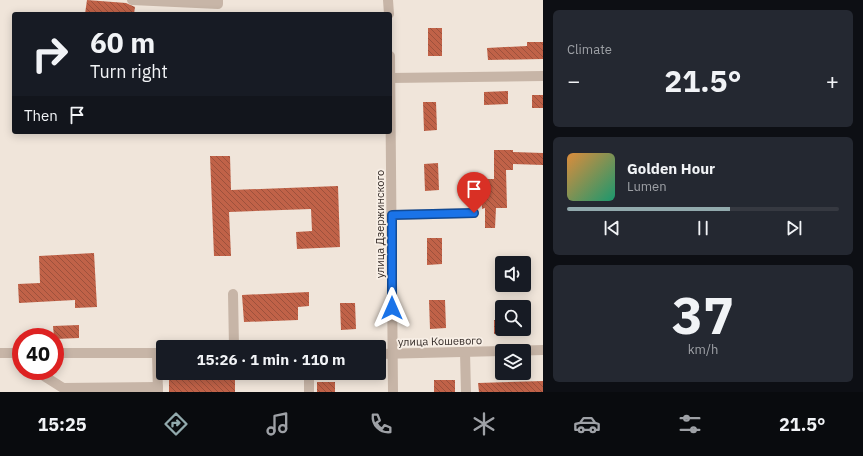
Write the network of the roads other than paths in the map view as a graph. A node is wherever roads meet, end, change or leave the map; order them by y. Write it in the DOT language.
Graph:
graph roads {
  1 [pos="132,0"];
  2 [pos="218,0"];
  3 [pos="388,0"];
  4 [pos="389,12"];
  5 [pos="543,76"];
  6 [pos="392,78"];
  7 [pos="391,134"];
  8 [pos="474,213"];
  9 [pos="392,215"];
  10 [pos="233,294"];
  11 [pos="234,340"];
  12 [pos="531,350"];
  13 [pos="543,350"];
  14 [pos="495,351"];
  15 [pos="0,352"];
  16 [pos="465,352"];
  17 [pos="12,353"];
  18 [pos="64,353"];
  19 [pos="156,353"];
  20 [pos="386,354"];
  21 [pos="392,354"];
  22 [pos="50,380"];
  23 [pos="309,380"];
  24 [pos="158,389"];
  25 [pos="310,392"];
  26 [pos="393,392"];
  27 [pos="466,392"];
  1 -- 2 [label="street"];
  3 -- 4 [label="street"];
  5 -- 6 [label="street"];
  7 -- 9 [label="street, улица Дзержинского"];
  8 -- 9 [label="street"];
  9 -- 21 [label="street, улица Дзержинского"];
  10 -- 11 [label="street"];
  12 -- 13 [label="street"];
  14 -- 16 [label="street, улица Кошевого"];
  15 -- 17 [label="street"];
  16 -- 21 [label="street, улица Кошевого"];
  16 -- 27 [label="street"];
  18 -- 19 [label="street"];
  20 -- 21 [label="street, улица Кошевого"];
  21 -- 26 [label="street, улица Дзержинского"];
  22 -- 24 [label="street"];
  23 -- 25 [label="street"];
}
